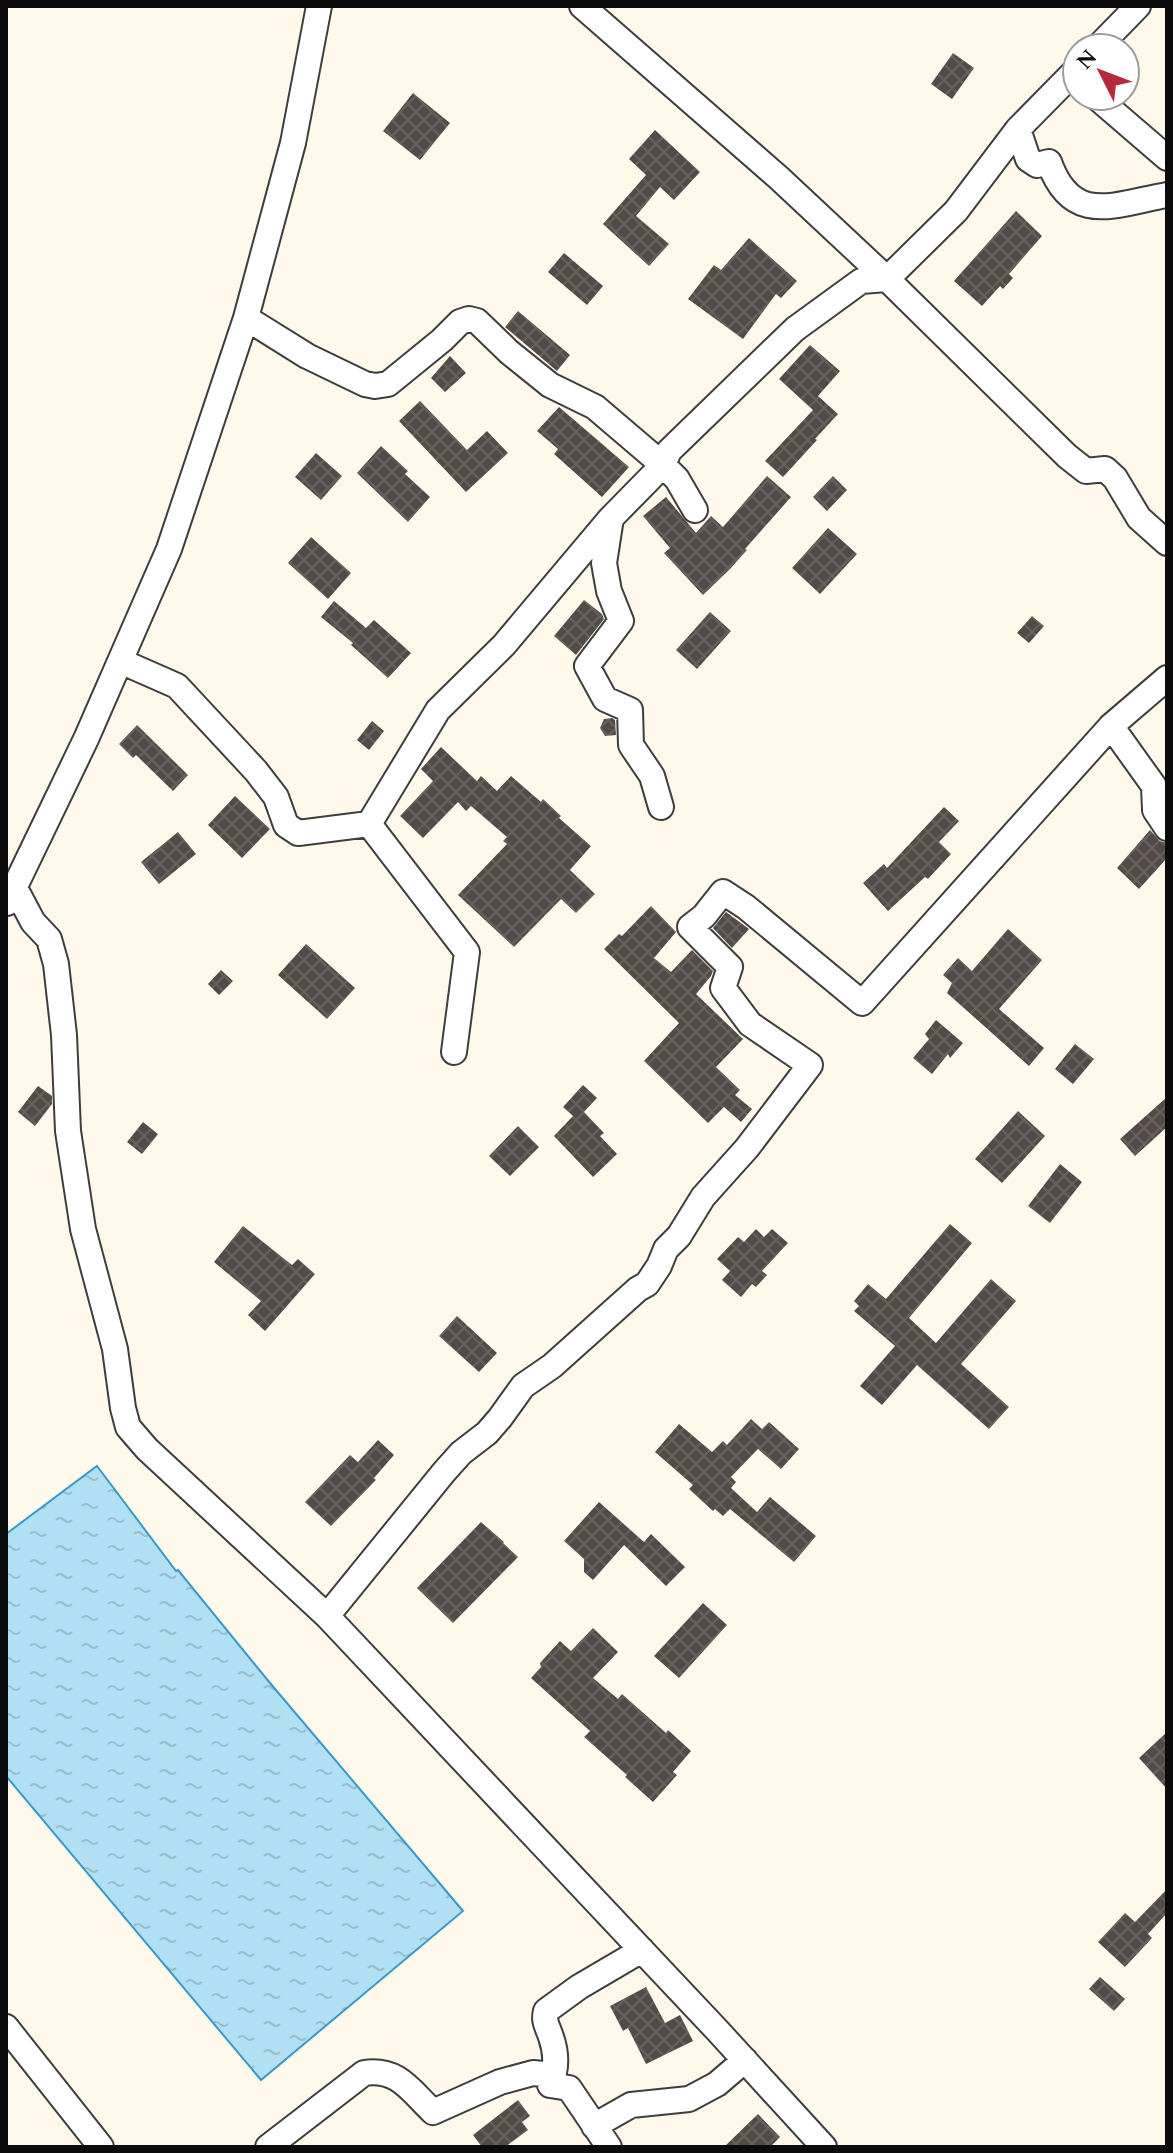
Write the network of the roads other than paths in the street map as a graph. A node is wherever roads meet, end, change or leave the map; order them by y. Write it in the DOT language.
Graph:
graph roads {
  1 [pos="319,6"];
  2 [pos="582,6"];
  3 [pos="1138,6"];
  4 [pos="1113,32"];
  5 [pos="1061,88"];
  6 [pos="1114,112"];
  7 [pos="1018,129"];
  8 [pos="1167,158"];
  9 [pos="1167,195"];
  10 [pos="887,279"];
  11 [pos="246,318"];
  12 [pos="663,465"];
  13 [pos="695,510"];
  14 [pos="611,518"];
  15 [pos="1167,543"];
  16 [pos="127,664"];
  17 [pos="1167,678"];
  18 [pos="1111,726"];
  19 [pos="661,807"];
  20 [pos="369,824"];
  21 [pos="1167,828"];
  22 [pos="11,896"];
  23 [pos="454,1052"];
  24 [pos="327,1616"];
  25 [pos="642,1950"];
  26 [pos="6,2027"];
  27 [pos="745,2060"];
  28 [pos="554,2075"];
  29 [pos="594,2126"];
  30 [pos="101,2147"];
  31 [pos="268,2147"];
  32 [pos="609,2147"];
  33 [pos="824,2147"];
  1 -- 11 [label="street"];
  2 -- 10 [label="street"];
  3 -- 4 [label="street"];
  5 -- 7 [label="street"];
  6 -- 8 [label="street"];
  7 -- 9 [label="street"];
  7 -- 10 [label="street"];
  10 -- 12 [label="street"];
  10 -- 15 [label="street"];
  11 -- 12 [label="street"];
  11 -- 22 [label="street"];
  12 -- 13 [label="street"];
  12 -- 14 [label="street"];
  14 -- 19 [label="street"];
  14 -- 20 [label="street"];
  16 -- 20 [label="street"];
  17 -- 18 [label="street"];
  18 -- 21 [label="street"];
  18 -- 24 [label="street"];
  20 -- 23 [label="street"];
  22 -- 24 [label="street"];
  24 -- 25 [label="street"];
  25 -- 27 [label="street"];
  25 -- 28 [label="street"];
  26 -- 30 [label="street"];
  27 -- 29 [label="street"];
  27 -- 33 [label="street"];
  28 -- 29 [label="street"];
  28 -- 31 [label="street"];
  29 -- 32 [label="street"];
}
